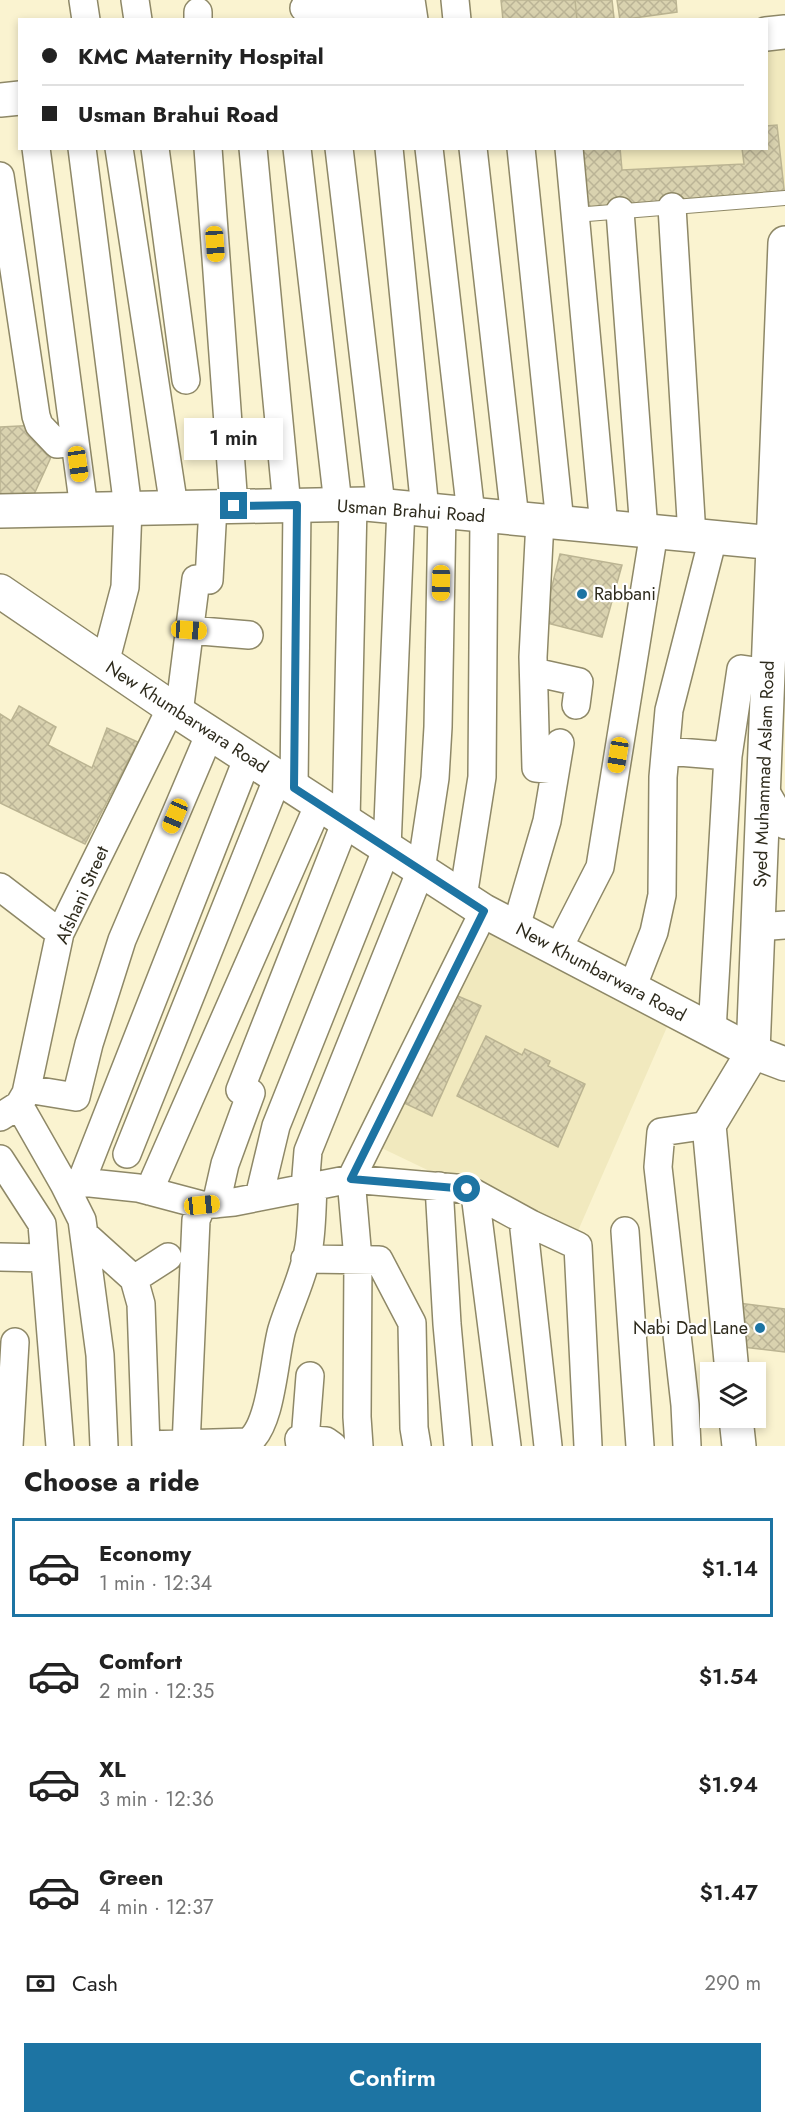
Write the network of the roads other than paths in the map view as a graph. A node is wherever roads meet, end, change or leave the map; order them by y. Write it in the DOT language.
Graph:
graph roads {
  1 [pos="83,0"];
  2 [pos="135,0"];
  3 [pos="411,0"];
  4 [pos="455,0"];
  5 [pos="345,4"];
  6 [pos="304,8"];
  7 [pos="86,18"];
  8 [pos="138,18"];
  9 [pos="389,18"];
  10 [pos="414,18"];
  11 [pos="457,18"];
  12 [pos="785,32"];
  13 [pos="768,34"];
  14 [pos="18,98"];
  15 [pos="0,100"];
  16 [pos="36,150"];
  17 [pos="82,150"];
  18 [pos="119,150"];
  19 [pos="155,150"];
  20 [pos="208,150"];
  21 [pos="253,150"];
  22 [pos="298,150"];
  23 [pos="340,150"];
  24 [pos="389,150"];
  25 [pos="429,150"];
  26 [pos="473,150"];
  27 [pos="521,150"];
  28 [pos="568,150"];
  29 [pos="0,176"];
  30 [pos="785,198"];
  31 [pos="672,207"];
  32 [pos="620,212"];
  33 [pos="575,215"];
  34 [pos="785,243"];
  35 [pos="181,346"];
  36 [pos="149,350"];
  37 [pos="588,353"];
  38 [pos="543,358"];
  39 [pos="186,380"];
  40 [pos="114,398"];
  41 [pos="70,404"];
  42 [pos="34,408"];
  43 [pos="75,441"];
  44 [pos="292,505"];
  45 [pos="174,507"];
  46 [pos="224,507"];
  47 [pos="128,508"];
  48 [pos="84,509"];
  49 [pos="0,511"];
  50 [pos="446,512"];
  51 [pos="604,527"];
  52 [pos="649,532"];
  53 [pos="702,537"];
  54 [pos="779,544"];
  55 [pos="0,591"];
  56 [pos="189,630"];
  57 [pos="249,634"];
  58 [pos="105,663"];
  59 [pos="534,672"];
  60 [pos="768,673"];
  61 [pos="576,705"];
  62 [pos="175,710"];
  63 [pos="210,733"];
  64 [pos="560,743"];
  65 [pos="666,751"];
  66 [pos="728,756"];
  67 [pos="248,757"];
  68 [pos="555,770"];
  69 [pos="763,787"];
  70 [pos="297,790"];
  71 [pos="346,821"];
  72 [pos="785,825"];
  73 [pos="387,848"];
  74 [pos="421,870"];
  75 [pos="0,887"];
  76 [pos="474,904"];
  77 [pos="771,926"];
  78 [pos="516,927"];
  79 [pos="60,933"];
  80 [pos="558,949"];
  81 [pos="632,988"];
  82 [pos="712,1031"];
  83 [pos="753,1052"];
  84 [pos="785,1064"];
  85 [pos="157,1080"];
  86 [pos="192,1093"];
  87 [pos="11,1101"];
  88 [pos="709,1125"];
  89 [pos="127,1154"];
  90 [pos="0,1159"];
  91 [pos="351,1179"];
  92 [pos="73,1183"];
  93 [pos="439,1186"];
  94 [pos="309,1187"];
  95 [pos="149,1191"];
  96 [pos="475,1194"];
  97 [pos="259,1197"];
  98 [pos="209,1204"];
  99 [pos="523,1220"];
  100 [pos="625,1231"];
  101 [pos="84,1234"];
  102 [pos="0,1257"];
  103 [pos="168,1257"];
  104 [pos="44,1258"];
  105 [pos="305,1259"];
  106 [pos="358,1260"];
  107 [pos="134,1279"];
  108 [pos="412,1323"];
  109 [pos="447,1324"];
  110 [pos="51,1341"];
  111 [pos="7,1343"];
  112 [pos="731,1362"];
  113 [pos="310,1376"];
  114 [pos="737,1428"];
  115 [pos="547,1439"];
  116 [pos="507,1441"];
  117 [pos="303,1443"];
  118 [pos="248,1444"];
  119 [pos="186,1445"];
  120 [pos="9,1446"];
  121 [pos="60,1446"];
  122 [pos="104,1446"];
  123 [pos="146,1446"];
  124 [pos="333,1446"];
  125 [pos="359,1446"];
  126 [pos="417,1446"];
  127 [pos="458,1446"];
  128 [pos="588,1446"];
  129 [pos="640,1446"];
  130 [pos="687,1446"];
  131 [pos="739,1446"];
  1 -- 7 [label="street"];
  2 -- 8 [label="street"];
  3 -- 10 [label="street"];
  4 -- 11 [label="street"];
  5 -- 6 [label="street"];
  5 -- 9 [label="street"];
  12 -- 13 [label="street"];
  14 -- 15 [label="street"];
  16 -- 41 [label="street"];
  17 -- 40 [label="street"];
  18 -- 36 [label="street"];
  19 -- 35 [label="street"];
  20 -- 46 [label="street"];
  21 -- 44 [label="street"];
  22 -- 50 [label="street"];
  23 -- 50 [label="street"];
  24 -- 50 [label="street"];
  25 -- 50 [label="street"];
  26 -- 50 [label="street"];
  27 -- 38 [label="street"];
  28 -- 33 [label="street"];
  29 -- 42 [label="street"];
  30 -- 31 [label="lane"];
  31 -- 32 [label="lane"];
  31 -- 53 [label="street"];
  32 -- 33 [label="lane"];
  32 -- 52 [label="street"];
  33 -- 37 [label="street"];
  34 -- 54 [label="street, Syed Muhammad Aslam Road"];
  35 -- 36 [label="street"];
  35 -- 39 [label="street"];
  36 -- 45 [label="street"];
  37 -- 38 [label="street"];
  37 -- 51 [label="street"];
  38 -- 50 [label="street"];
  40 -- 41 [label="street"];
  40 -- 47 [label="street"];
  41 -- 42 [label="street"];
  41 -- 43 [label="street"];
  42 -- 43 [label="street"];
  43 -- 48 [label="street"];
  44 -- 46 [label="street, Usman Brahui Road"];
  44 -- 50 [label="street, Usman Brahui Road"];
  44 -- 70 [label="street"];
  45 -- 46 [label="street, Usman Brahui Road"];
  45 -- 47 [label="street, Usman Brahui Road"];
  46 -- 56 [label="street, Afshani Street"];
  47 -- 48 [label="street, Usman Brahui Road"];
  47 -- 58 [label="street"];
  48 -- 49 [label="street, Usman Brahui Road"];
  50 -- 51 [label="street, Usman Brahui Road"];
  50 -- 59 [label="street"];
  50 -- 71 [label="street"];
  50 -- 73 [label="street"];
  50 -- 74 [label="street"];
  50 -- 76 [label="street"];
  51 -- 52 [label="street, Usman Brahui Road"];
  52 -- 53 [label="street, Usman Brahui Road"];
  52 -- 80 [label="street"];
  53 -- 54 [label="street, Usman Brahui Road"];
  53 -- 65 [label="street"];
  54 -- 60 [label="street, Syed Muhammad Aslam Road"];
  55 -- 58 [label="street, New Khumbarwara Road"];
  56 -- 57 [label="street"];
  56 -- 62 [label="street, Afshani Street"];
  58 -- 62 [label="street, New Khumbarwara Road"];
  59 -- 61 [label="street"];
  59 -- 68 [label="street"];
  60 -- 66 [label="street"];
  60 -- 69 [label="street, Syed Muhammad Aslam Road"];
  62 -- 63 [label="street, New Khumbarwara Road"];
  62 -- 79 [label="street, Afshani Street"];
  63 -- 67 [label="street, New Khumbarwara Road"];
  63 -- 87 [label="street"];
  64 -- 68 [label="street"];
  65 -- 66 [label="street"];
  65 -- 81 [label="street"];
  66 -- 82 [label="street"];
  67 -- 70 [label="street, New Khumbarwara Road"];
  67 -- 92 [label="street"];
  68 -- 78 [label="street"];
  69 -- 72 [label="street"];
  69 -- 77 [label="street, Syed Muhammad Aslam Road"];
  70 -- 71 [label="street, New Khumbarwara Road"];
  70 -- 85 [label="street"];
  70 -- 86 [label="street"];
  71 -- 73 [label="street, New Khumbarwara Road"];
  71 -- 98 [label="street"];
  73 -- 74 [label="street, New Khumbarwara Road"];
  73 -- 97 [label="street"];
  74 -- 76 [label="street, New Khumbarwara Road"];
  74 -- 94 [label="street"];
  75 -- 79 [label="street"];
  76 -- 78 [label="street, New Khumbarwara Road"];
  76 -- 91 [label="street"];
  77 -- 83 [label="street, Syed Muhammad Aslam Road"];
  78 -- 80 [label="street, New Khumbarwara Road"];
  79 -- 87 [label="street, Afshani Street"];
  80 -- 81 [label="street, New Khumbarwara Road"];
  81 -- 82 [label="street, New Khumbarwara Road"];
  82 -- 83 [label="street, New Khumbarwara Road"];
  83 -- 84 [label="street, New Khumbarwara Road"];
  83 -- 88 [label="street"];
  85 -- 86 [label="street"];
  85 -- 89 [label="street"];
  86 -- 95 [label="street"];
  87 -- 92 [label="street"];
  88 -- 112 [label="street"];
  88 -- 130 [label="street"];
  90 -- 104 [label="street"];
  91 -- 93 [label="street"];
  91 -- 94 [label="street"];
  91 -- 106 [label="street"];
  92 -- 95 [label="street"];
  92 -- 101 [label="street"];
  93 -- 96 [label="street"];
  93 -- 109 [label="street"];
  94 -- 97 [label="street"];
  94 -- 105 [label="street"];
  95 -- 98 [label="street"];
  96 -- 99 [label="street"];
  96 -- 116 [label="street"];
  97 -- 98 [label="street"];
  98 -- 119 [label="street"];
  99 -- 115 [label="street"];
  99 -- 128 [label="street"];
  100 -- 129 [label="street"];
  101 -- 107 [label="street"];
  101 -- 122 [label="street"];
  102 -- 104 [label="street"];
  103 -- 107 [label="street"];
  104 -- 110 [label="street"];
  105 -- 106 [label="street"];
  105 -- 118 [label="street"];
  106 -- 108 [label="street"];
  106 -- 125 [label="street"];
  107 -- 123 [label="street"];
  108 -- 109 [label="street"];
  108 -- 126 [label="street"];
  109 -- 127 [label="street"];
  110 -- 111 [label="street"];
  110 -- 121 [label="street"];
  111 -- 120 [label="street"];
  113 -- 117 [label="street"];
  114 -- 131 [label="street"];
  115 -- 116 [label="street"];
  117 -- 124 [label="street"];
  118 -- 119 [label="street"];
  119 -- 123 [label="street"];
}
